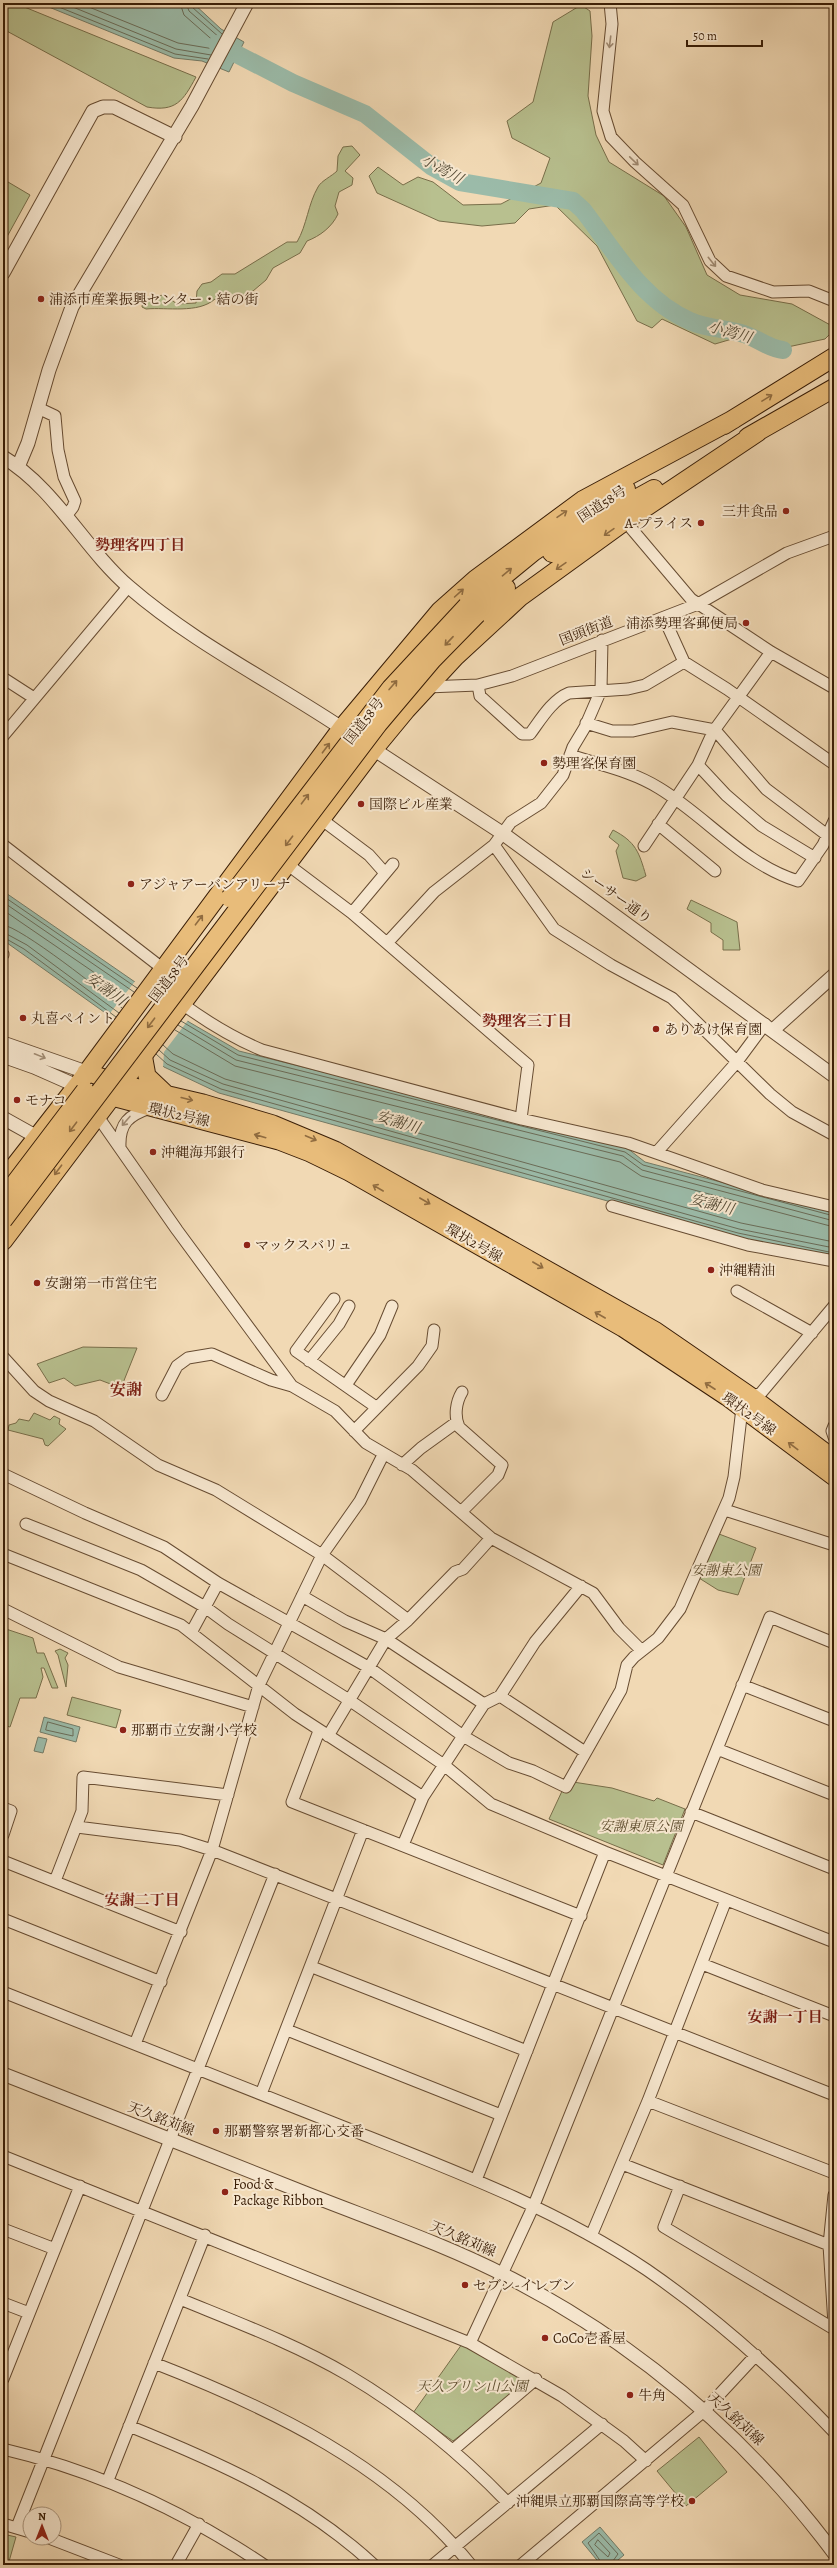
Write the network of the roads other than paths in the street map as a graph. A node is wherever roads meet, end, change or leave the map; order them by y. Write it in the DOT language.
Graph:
graph roads {
  1 [pos="246,3"];
  2 [pos="610,3"];
  3 [pos="175,137"];
  4 [pos="3,273"];
  5 [pos="834,301"];
  6 [pos="834,357"];
  7 [pos="834,388"];
  8 [pos="38,408"];
  9 [pos="734,419"];
  10 [pos="3,457"];
  11 [pos="18,467"];
  12 [pos="584,500"];
  13 [pos="616,511"];
  14 [pos="66,516"];
  15 [pos="834,536"];
  16 [pos="128,587"];
  17 [pos="698,604"];
  18 [pos="472,610"];
  19 [pos="664,618"];
  20 [pos="602,640"];
  21 [pos="772,652"];
  22 [pos="684,662"];
  23 [pos="3,678"];
  24 [pos="478,685"];
  25 [pos="427,687"];
  26 [pos="834,688"];
  27 [pos="601,690"];
  28 [pos="34,698"];
  29 [pos="740,698"];
  30 [pos="586,723"];
  31 [pos="342,728"];
  32 [pos="715,730"];
  33 [pos="3,736"];
  34 [pos="373,750"];
  35 [pos="570,754"];
  36 [pos="834,764"];
  37 [pos="698,765"];
  38 [pos="674,799"];
  39 [pos="321,819"];
  40 [pos="834,821"];
  41 [pos="658,824"];
  42 [pos="502,833"];
  43 [pos="827,835"];
  44 [pos="3,845"];
  45 [pos="494,845"];
  46 [pos="644,846"];
  47 [pos="814,858"];
  48 [pos="287,864"];
  49 [pos="393,864"];
  50 [pos="715,871"];
  51 [pos="385,873"];
  52 [pos="352,913"];
  53 [pos="387,943"];
  54 [pos="162,968"];
  55 [pos="834,975"];
  56 [pos="179,1007"];
  57 [pos="769,1027"];
  58 [pos="3,1043"];
  59 [pos="144,1054"];
  60 [pos="3,1056"];
  61 [pos="736,1063"];
  62 [pos="834,1076"];
  63 [pos="81,1079"];
  64 [pos="117,1092"];
  65 [pos="166,1094"];
  66 [pos="150,1108"];
  67 [pos="98,1116"];
  68 [pos="3,1118"];
  69 [pos="521,1119"];
  70 [pos="834,1135"];
  71 [pos="37,1137"];
  72 [pos="120,1147"];
  73 [pos="656,1153"];
  74 [pos="3,1181"];
  75 [pos="3,1198"];
  76 [pos="612,1206"];
  77 [pos="834,1207"];
  78 [pos="3,1220"];
  79 [pos="3,1241"];
  80 [pos="834,1261"];
  81 [pos="737,1292"];
  82 [pos="334,1299"];
  83 [pos="349,1306"];
  84 [pos="392,1306"];
  85 [pos="834,1306"];
  86 [pos="434,1330"];
  87 [pos="812,1333"];
  88 [pos="3,1357"];
  89 [pos="309,1361"];
  90 [pos="346,1385"];
  91 [pos="292,1386"];
  92 [pos="462,1392"];
  93 [pos="162,1395"];
  94 [pos="747,1402"];
  95 [pos="376,1407"];
  96 [pos="457,1422"];
  97 [pos="834,1426"];
  98 [pos="354,1431"];
  99 [pos="834,1437"];
  100 [pos="383,1455"];
  101 [pos="832,1464"];
  102 [pos="402,1465"];
  103 [pos="3,1474"];
  104 [pos="725,1510"];
  105 [pos="462,1512"];
  106 [pos="26,1524"];
  107 [pos="491,1538"];
  108 [pos="834,1545"];
  109 [pos="3,1554"];
  110 [pos="322,1555"];
  111 [pos="218,1583"];
  112 [pos="581,1586"];
  113 [pos="302,1596"];
  114 [pos="205,1607"];
  115 [pos="3,1609"];
  116 [pos="408,1620"];
  117 [pos="288,1624"];
  118 [pos="192,1631"];
  119 [pos="386,1639"];
  120 [pos="834,1643"];
  121 [pos="641,1650"];
  122 [pos="274,1652"];
  123 [pos="368,1667"];
  124 [pos="259,1685"];
  125 [pos="742,1685"];
  126 [pos="500,1696"];
  127 [pos="350,1700"];
  128 [pos="484,1704"];
  129 [pos="253,1707"];
  130 [pos="834,1721"];
  131 [pos="324,1733"];
  132 [pos="463,1736"];
  133 [pos="717,1749"];
  134 [pos="585,1752"];
  135 [pos="444,1765"];
  136 [pos="228,1795"];
  137 [pos="834,1795"];
  138 [pos="423,1797"];
  139 [pos="3,1808"];
  140 [pos="691,1812"];
  141 [pos="77,1827"];
  142 [pos="363,1830"];
  143 [pos="3,1835"];
  144 [pos="403,1846"];
  145 [pos="212,1850"];
  146 [pos="605,1852"];
  147 [pos="3,1861"];
  148 [pos="834,1868"];
  149 [pos="275,1874"];
  150 [pos="666,1876"];
  151 [pos="55,1881"];
  152 [pos="338,1898"];
  153 [pos="726,1900"];
  154 [pos="581,1916"];
  155 [pos="3,1919"];
  156 [pos="181,1932"];
  157 [pos="834,1942"];
  158 [pos="702,1964"];
  159 [pos="312,1967"];
  160 [pos="161,1982"];
  161 [pos="553,1983"];
  162 [pos="3,1992"];
  163 [pos="613,2007"];
  164 [pos="834,2016"];
  165 [pos="287,2030"];
  166 [pos="674,2032"];
  167 [pos="135,2044"];
  168 [pos="527,2051"];
  169 [pos="198,2070"];
  170 [pos="3,2074"];
  171 [pos="261,2094"];
  172 [pos="834,2095"];
  173 [pos="648,2101"];
  174 [pos="501,2115"];
  175 [pos="170,2140"];
  176 [pos="3,2156"];
  177 [pos="622,2164"];
  178 [pos="834,2173"];
  179 [pos="476,2180"];
  180 [pos="80,2186"];
  181 [pos="680,2186"];
  182 [pos="834,2195"];
  183 [pos="534,2205"];
  184 [pos="142,2210"];
  185 [pos="3,2229"];
  186 [pos="205,2236"];
  187 [pos="591,2236"];
  188 [pos="829,2244"];
  189 [pos="54,2250"];
  190 [pos="503,2274"];
  191 [pos="180,2299"];
  192 [pos="3,2303"];
  193 [pos="29,2313"];
  194 [pos="834,2324"];
  195 [pos="834,2329"];
  196 [pos="470,2343"];
  197 [pos="756,2354"];
  198 [pos="6,2361"];
  199 [pos="154,2363"];
  200 [pos="3,2379"];
  201 [pos="536,2379"];
  202 [pos="706,2410"];
  203 [pos="602,2424"];
  204 [pos="130,2426"];
  205 [pos="834,2432"];
  206 [pos="3,2449"];
  207 [pos="453,2450"];
  208 [pos="44,2459"];
  209 [pos="646,2461"];
  210 [pos="108,2480"];
  211 [pos="508,2503"];
  212 [pos="3,2524"];
  213 [pos="199,2524"];
  214 [pos="17,2528"];
  215 [pos="22,2530"];
  216 [pos="62,2543"];
  217 [pos="456,2546"];
  218 [pos="834,2553"];
  219 [pos="119,2565"];
  220 [pos="176,2565"];
  221 [pos="264,2565"];
  222 [pos="374,2565"];
  223 [pos="433,2565"];
  224 [pos="471,2565"];
  225 [pos="521,2565"];
  1 -- 3 [label="street"];
  2 -- 5 [label="street, one-way"];
  3 -- 4 [label="street"];
  3 -- 8 [label="street"];
  9 -- 6 [label="highway, 国道58号, one-way"];
  7 -- 13 [label="highway, 国道58号"];
  8 -- 11 [label="street"];
  8 -- 14 [label="street"];
  9 -- 12 [label="highway"];
  9 -- 13 [label="highway, 国道58号"];
  10 -- 11 [label="street, シーサー通り"];
  11 -- 14 [label="street, シーサー通り"];
  12 -- 13 [label="highway"];
  31 -- 12 [label="highway, one-way"];
  13 -- 17 [label="street"];
  13 -- 18 [label="highway, 国道58号"];
  13 -- 25 [label="highway, one-way"];
  14 -- 16 [label="street, シーサー通り"];
  15 -- 17 [label="street, 国頭街道"];
  16 -- 28 [label="street"];
  16 -- 31 [label="street, シーサー通り"];
  17 -- 19 [label="street, 国頭街道"];
  17 -- 21 [label="street"];
  75 -- 18 [label="highway, 国道58号, one-way, bridge"];
  18 -- 78 [label="highway, 国道58号, one-way, bridge"];
  19 -- 20 [label="street, 国頭街道"];
  19 -- 22 [label="street"];
  20 -- 24 [label="street, 国頭街道"];
  20 -- 27 [label="street"];
  21 -- 26 [label="street"];
  21 -- 29 [label="street"];
  22 -- 27 [label="street"];
  22 -- 29 [label="street"];
  23 -- 28 [label="street"];
  24 -- 25 [label="street, 国頭街道"];
  24 -- 27 [label="street"];
  25 -- 34 [label="highway"];
  27 -- 30 [label="street"];
  28 -- 33 [label="street"];
  29 -- 32 [label="street"];
  29 -- 36 [label="street"];
  30 -- 32 [label="street"];
  30 -- 35 [label="street"];
  31 -- 34 [label="street, シーサー通り"];
  54 -- 31 [label="highway, one-way"];
  32 -- 37 [label="street"];
  32 -- 43 [label="street"];
  34 -- 39 [label="highway"];
  34 -- 42 [label="street, シーサー通り"];
  35 -- 38 [label="street"];
  35 -- 42 [label="street"];
  37 -- 38 [label="street"];
  37 -- 47 [label="street"];
  38 -- 41 [label="street"];
  38 -- 47 [label="street"];
  39 -- 48 [label="highway"];
  39 -- 51 [label="street"];
  40 -- 43 [label="street"];
  41 -- 46 [label="street"];
  41 -- 50 [label="street"];
  42 -- 45 [label="street"];
  42 -- 57 [label="street, シーサー通り"];
  43 -- 47 [label="street"];
  44 -- 54 [label="street"];
  45 -- 53 [label="street"];
  45 -- 61 [label="street"];
  48 -- 52 [label="street"];
  48 -- 56 [label="highway"];
  49 -- 51 [label="street"];
  51 -- 52 [label="street"];
  52 -- 53 [label="street"];
  53 -- 69 [label="street"];
  54 -- 63 [label="highway"];
  55 -- 57 [label="street"];
  56 -- 59 [label="highway"];
  56 -- 69 [label="street"];
  57 -- 61 [label="street"];
  57 -- 62 [label="street, シーサー通り"];
  58 -- 63 [label="street, one-way"];
  59 -- 64 [label="highway"];
  59 -- 65 [label="main road"];
  60 -- 63 [label="street"];
  61 -- 70 [label="street"];
  61 -- 73 [label="street"];
  63 -- 64 [label="main road, 環状2号線"];
  63 -- 67 [label="street"];
  63 -- 71 [label="highway"];
  64 -- 65 [label="main road, 環状2号線"];
  64 -- 66 [label="main road, 環状2号線"];
  64 -- 67 [label="highway"];
  65 -- 94 [label="main road, 環状2号線, one-way"];
  66 -- 72 [label="street, one-way"];
  94 -- 66 [label="main road, 環状2号線, one-way"];
  67 -- 72 [label="street"];
  67 -- 79 [label="highway, one-way"];
  68 -- 71 [label="street"];
  69 -- 73 [label="street"];
  71 -- 74 [label="highway"];
  72 -- 91 [label="street"];
  73 -- 77 [label="street"];
  76 -- 80 [label="street"];
  81 -- 87 [label="street"];
  82 -- 89 [label="street"];
  83 -- 89 [label="street"];
  84 -- 90 [label="street"];
  85 -- 87 [label="street"];
  86 -- 95 [label="street"];
  87 -- 94 [label="street"];
  88 -- 110 [label="street"];
  89 -- 90 [label="street"];
  90 -- 95 [label="street"];
  91 -- 93 [label="street"];
  91 -- 98 [label="street"];
  92 -- 96 [label="street"];
  94 -- 101 [label="main road, 環状2号線"];
  94 -- 104 [label="street"];
  95 -- 98 [label="street"];
  96 -- 102 [label="street"];
  96 -- 105 [label="street"];
  97 -- 99 [label="street"];
  98 -- 100 [label="street"];
  100 -- 102 [label="street"];
  100 -- 110 [label="street"];
  102 -- 105 [label="street"];
  103 -- 111 [label="street"];
  104 -- 108 [label="street"];
  104 -- 121 [label="street"];
  105 -- 107 [label="street"];
  106 -- 114 [label="street"];
  107 -- 112 [label="street"];
  107 -- 116 [label="street"];
  109 -- 118 [label="street"];
  110 -- 113 [label="street"];
  110 -- 116 [label="street"];
  111 -- 114 [label="street"];
  111 -- 117 [label="street"];
  112 -- 121 [label="street"];
  112 -- 126 [label="street"];
  113 -- 117 [label="street"];
  113 -- 119 [label="street"];
  114 -- 118 [label="street"];
  114 -- 122 [label="street"];
  115 -- 129 [label="street"];
  116 -- 119 [label="street"];
  117 -- 122 [label="street"];
  117 -- 123 [label="street"];
  118 -- 124 [label="street"];
  119 -- 123 [label="street"];
  119 -- 128 [label="street"];
  120 -- 125 [label="street"];
  121 -- 134 [label="street"];
  122 -- 124 [label="street"];
  122 -- 127 [label="street"];
  123 -- 127 [label="street"];
  123 -- 132 [label="street"];
  124 -- 129 [label="street"];
  124 -- 131 [label="street"];
  125 -- 130 [label="street"];
  125 -- 133 [label="street"];
  126 -- 128 [label="street"];
  126 -- 134 [label="street"];
  127 -- 131 [label="street"];
  127 -- 135 [label="street"];
  128 -- 132 [label="street"];
  129 -- 136 [label="street"];
  131 -- 138 [label="street"];
  131 -- 142 [label="street"];
  132 -- 134 [label="street"];
  132 -- 135 [label="street"];
  133 -- 137 [label="street"];
  133 -- 140 [label="street"];
  135 -- 138 [label="street"];
  135 -- 146 [label="street"];
  136 -- 141 [label="street"];
  136 -- 145 [label="street"];
  138 -- 144 [label="street"];
  139 -- 143 [label="street"];
  140 -- 148 [label="street"];
  140 -- 150 [label="street"];
  141 -- 145 [label="street"];
  141 -- 151 [label="street"];
  142 -- 144 [label="street"];
  142 -- 152 [label="street"];
  144 -- 154 [label="street"];
  145 -- 149 [label="street"];
  145 -- 156 [label="street"];
  146 -- 150 [label="street"];
  146 -- 154 [label="street"];
  147 -- 151 [label="street"];
  149 -- 152 [label="street"];
  149 -- 169 [label="street"];
  150 -- 153 [label="street"];
  150 -- 163 [label="street"];
  151 -- 156 [label="street"];
  152 -- 159 [label="street"];
  152 -- 161 [label="street"];
  153 -- 157 [label="street"];
  153 -- 158 [label="street"];
  154 -- 161 [label="street"];
  155 -- 160 [label="street"];
  156 -- 160 [label="street"];
  158 -- 164 [label="street"];
  158 -- 166 [label="street"];
  159 -- 165 [label="street"];
  159 -- 168 [label="street"];
  160 -- 167 [label="street"];
  161 -- 163 [label="street"];
  161 -- 168 [label="street"];
  162 -- 167 [label="street"];
  163 -- 166 [label="street"];
  163 -- 183 [label="street"];
  165 -- 171 [label="street"];
  165 -- 174 [label="street"];
  166 -- 172 [label="street"];
  166 -- 173 [label="street"];
  167 -- 169 [label="street"];
  168 -- 174 [label="street"];
  169 -- 171 [label="street"];
  169 -- 175 [label="street"];
  170 -- 175 [label="street, 天久銘苅線"];
  171 -- 179 [label="street"];
  173 -- 177 [label="street"];
  173 -- 178 [label="street"];
  174 -- 179 [label="street"];
  175 -- 184 [label="street"];
  175 -- 190 [label="street, 天久銘苅線"];
  176 -- 180 [label="street"];
  177 -- 181 [label="street"];
  177 -- 187 [label="street"];
  179 -- 183 [label="street"];
  180 -- 184 [label="street"];
  180 -- 189 [label="street"];
  181 -- 188 [label="street"];
  181 -- 195 [label="street"];
  182 -- 188 [label="street"];
  183 -- 187 [label="street"];
  183 -- 190 [label="street"];
  184 -- 186 [label="street"];
  184 -- 208 [label="street"];
  185 -- 189 [label="street"];
  186 -- 191 [label="street"];
  186 -- 196 [label="street"];
  187 -- 197 [label="street"];
  188 -- 194 [label="street"];
  189 -- 193 [label="street"];
  190 -- 196 [label="street"];
  190 -- 202 [label="street, 天久銘苅線"];
  191 -- 199 [label="street"];
  191 -- 207 [label="street"];
  192 -- 193 [label="street"];
  193 -- 198 [label="street"];
  196 -- 201 [label="street"];
  197 -- 202 [label="street"];
  197 -- 205 [label="street"];
  198 -- 200 [label="street"];
  199 -- 204 [label="street"];
  199 -- 217 [label="street"];
  201 -- 203 [label="street"];
  201 -- 207 [label="street"];
  202 -- 209 [label="street"];
  202 -- 218 [label="street, 天久銘苅線"];
  203 -- 209 [label="street"];
  203 -- 211 [label="street"];
  204 -- 210 [label="street"];
  204 -- 222 [label="street"];
  206 -- 208 [label="street"];
  207 -- 211 [label="street"];
  208 -- 210 [label="street"];
  208 -- 214 [label="street"];
  209 -- 225 [label="street"];
  210 -- 213 [label="street"];
  211 -- 217 [label="street"];
  212 -- 214 [label="street"];
  213 -- 220 [label="street"];
  213 -- 221 [label="street"];
  214 -- 215 [label="street"];
  216 -- 219 [label="street"];
  217 -- 223 [label="street"];
  217 -- 224 [label="street"];
}
